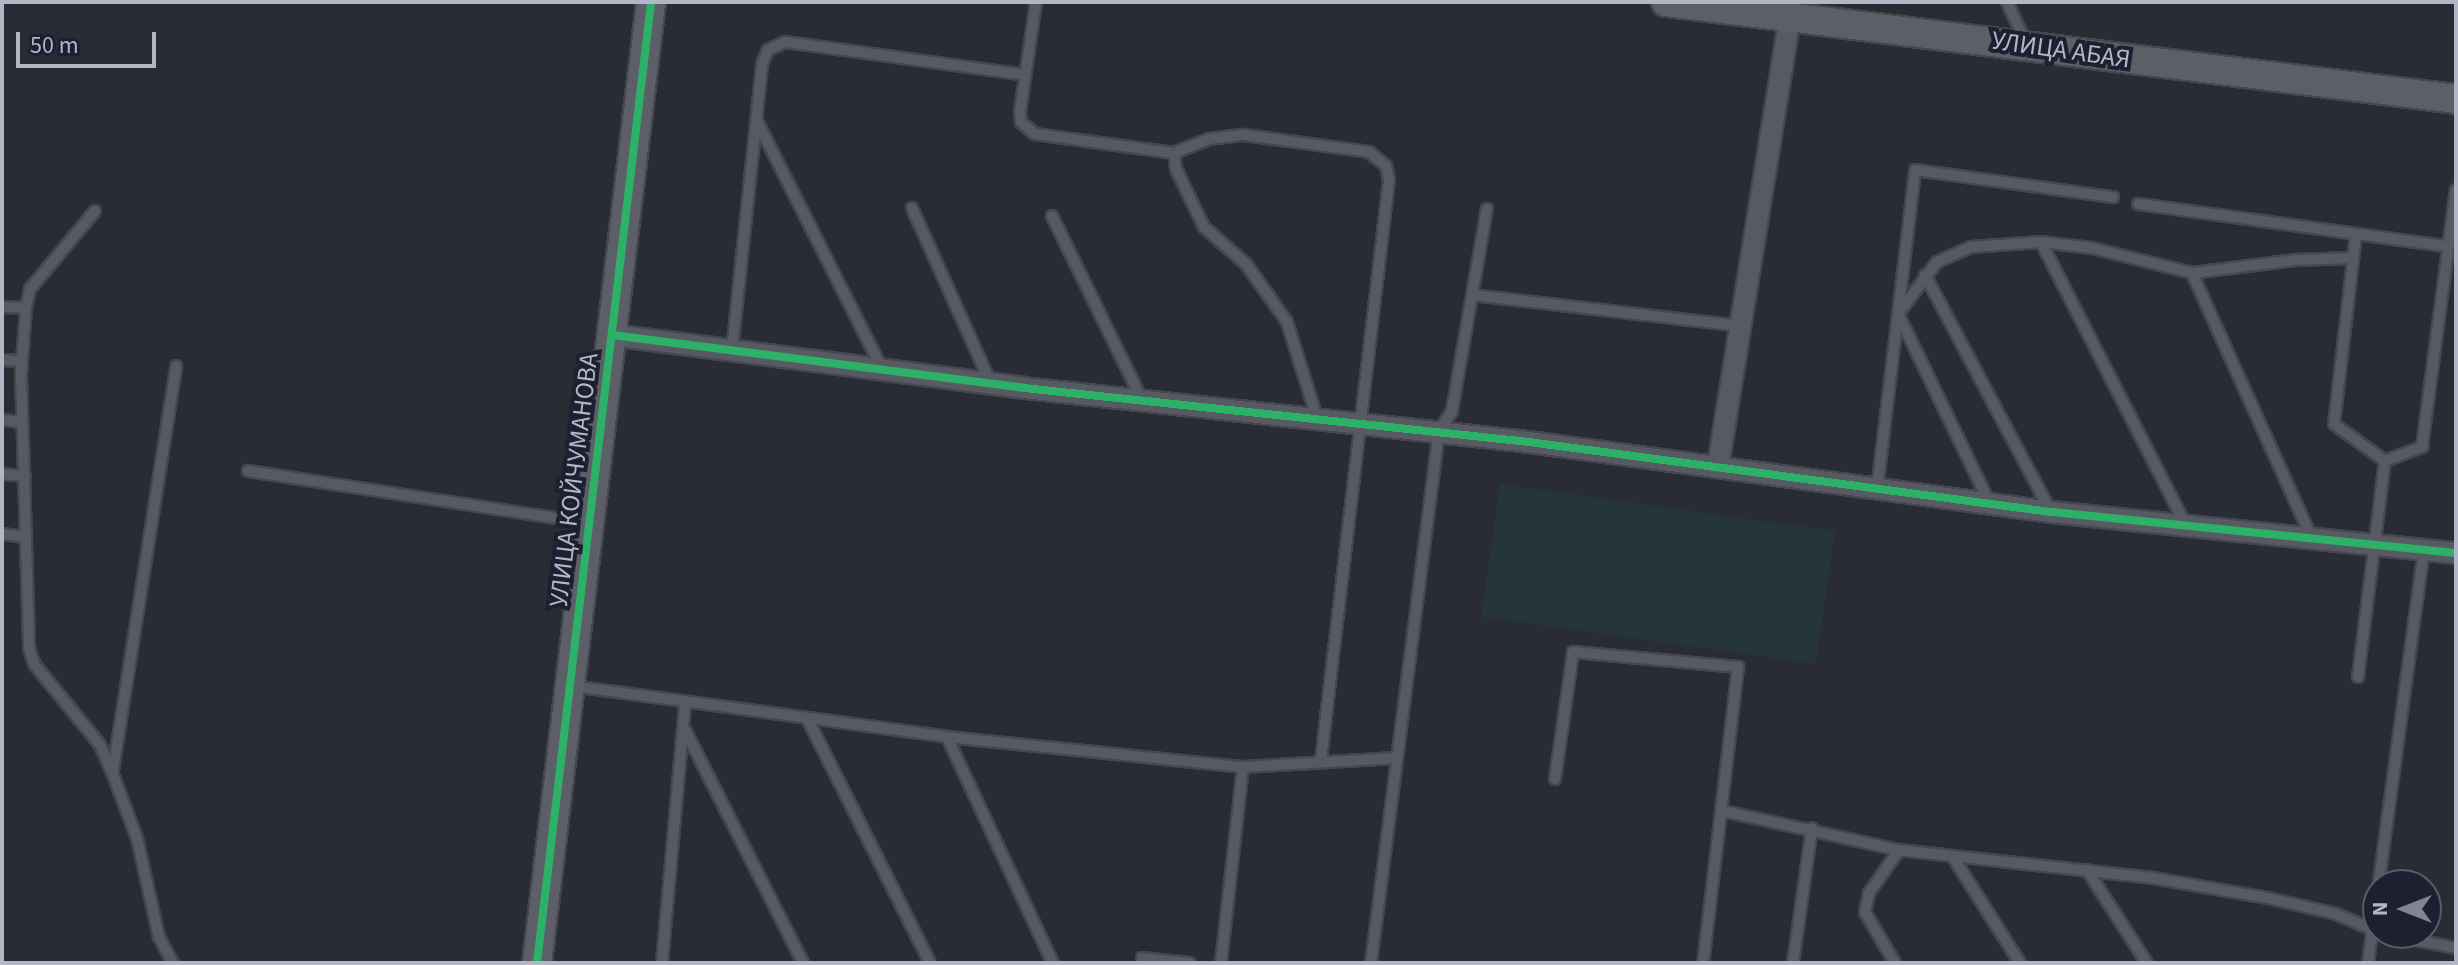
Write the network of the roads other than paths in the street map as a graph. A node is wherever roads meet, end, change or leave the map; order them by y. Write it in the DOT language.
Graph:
graph roads {
  1 [pos="651,2"];
  2 [pos="1036,2"];
  3 [pos="1666,2"];
  4 [pos="2007,2"];
  5 [pos="1790,16"];
  6 [pos="2026,43"];
  7 [pos="1026,75"];
  8 [pos="2456,99"];
  9 [pos="758,122"];
  10 [pos="1174,153"];
  11 [pos="2456,190"];
  12 [pos="2113,197"];
  13 [pos="2138,204"];
  14 [pos="912,208"];
  15 [pos="1487,209"];
  16 [pos="95,211"];
  17 [pos="1052,216"];
  18 [pos="2356,234"];
  19 [pos="2041,242"];
  20 [pos="2445,246"];
  21 [pos="2353,258"];
  22 [pos="2192,273"];
  23 [pos="1925,275"];
  24 [pos="1473,295"];
  25 [pos="2,307"];
  26 [pos="26,308"];
  27 [pos="1898,314"];
  28 [pos="1739,326"];
  29 [pos="612,335"];
  30 [pos="732,353"];
  31 [pos="2,360"];
  32 [pos="22,361"];
  33 [pos="176,366"];
  34 [pos="883,371"];
  35 [pos="991,384"];
  36 [pos="1142,400"];
  37 [pos="1317,418"];
  38 [pos="2,420"];
  39 [pos="22,422"];
  40 [pos="1357,422"];
  41 [pos="1439,431"];
  42 [pos="2385,461"];
  43 [pos="1718,466"];
  44 [pos="248,471"];
  45 [pos="2,474"];
  46 [pos="25,476"];
  47 [pos="1877,490"];
  48 [pos="1990,504"];
  49 [pos="2051,512"];
  50 [pos="589,523"];
  51 [pos="2186,526"];
  52 [pos="2,534"];
  53 [pos="26,537"];
  54 [pos="2311,537"];
  55 [pos="2374,544"];
  56 [pos="2424,549"];
  57 [pos="2456,553"];
  58 [pos="2358,677"];
  59 [pos="570,685"];
  60 [pos="685,703"];
  61 [pos="808,720"];
  62 [pos="685,730"];
  63 [pos="947,737"];
  64 [pos="1396,758"];
  65 [pos="1321,760"];
  66 [pos="1243,767"];
  67 [pos="112,772"];
  68 [pos="1555,779"];
  69 [pos="1723,811"];
  70 [pos="1812,828"];
  71 [pos="1899,850"];
  72 [pos="1953,857"];
  73 [pos="2385,869"];
  74 [pos="2087,870"];
  75 [pos="2362,925"];
  76 [pos="173,963"];
  77 [pos="537,963"];
  78 [pos="662,963"];
  79 [pos="803,963"];
  80 [pos="930,963"];
  81 [pos="1053,963"];
  82 [pos="1142,963"];
  83 [pos="1190,963"];
  84 [pos="1221,963"];
  85 [pos="1371,963"];
  86 [pos="1703,963"];
  87 [pos="1793,963"];
  88 [pos="1895,963"];
  89 [pos="2020,963"];
  90 [pos="2147,963"];
  1 -- 29 [label="street, УЛИЦА КОЙЧУМАНОВА"];
  2 -- 7 [label="lane"];
  3 -- 5 [label="street, УЛИЦА АБАЯ"];
  4 -- 6 [label="lane"];
  5 -- 6 [label="street, УЛИЦА АБАЯ"];
  5 -- 28 [label="street"];
  6 -- 8 [label="street, УЛИЦА АБАЯ"];
  7 -- 9 [label="lane"];
  7 -- 10 [label="lane"];
  9 -- 30 [label="lane"];
  9 -- 34 [label="lane"];
  10 -- 37 [label="lane"];
  10 -- 40 [label="lane"];
  11 -- 20 [label="lane"];
  12 -- 27 [label="lane"];
  13 -- 18 [label="lane"];
  14 -- 35 [label="lane"];
  15 -- 24 [label="lane"];
  16 -- 26 [label="lane"];
  17 -- 36 [label="lane"];
  18 -- 20 [label="lane"];
  18 -- 21 [label="lane"];
  19 -- 22 [label="lane"];
  19 -- 23 [label="lane"];
  19 -- 51 [label="lane"];
  20 -- 42 [label="lane"];
  21 -- 22 [label="lane"];
  21 -- 42 [label="lane"];
  22 -- 54 [label="lane"];
  23 -- 27 [label="lane"];
  23 -- 49 [label="lane"];
  24 -- 28 [label="lane"];
  24 -- 41 [label="lane"];
  25 -- 26 [label="lane"];
  26 -- 32 [label="lane"];
  27 -- 47 [label="lane"];
  27 -- 48 [label="lane"];
  28 -- 43 [label="street"];
  29 -- 30 [label="street"];
  29 -- 50 [label="street, УЛИЦА КОЙЧУМАНОВА"];
  30 -- 34 [label="street"];
  31 -- 32 [label="lane"];
  32 -- 39 [label="lane"];
  33 -- 67 [label="lane"];
  34 -- 35 [label="street"];
  35 -- 36 [label="street"];
  36 -- 37 [label="street"];
  37 -- 40 [label="street"];
  38 -- 39 [label="lane"];
  39 -- 46 [label="lane"];
  40 -- 41 [label="street"];
  40 -- 65 [label="lane"];
  41 -- 43 [label="street"];
  41 -- 64 [label="lane"];
  42 -- 55 [label="lane"];
  43 -- 47 [label="street"];
  44 -- 50 [label="lane"];
  45 -- 46 [label="lane"];
  46 -- 53 [label="lane"];
  47 -- 48 [label="street"];
  48 -- 49 [label="street"];
  49 -- 51 [label="street"];
  50 -- 59 [label="street, УЛИЦА КОЙЧУМАНОВА"];
  51 -- 54 [label="street"];
  52 -- 53 [label="lane"];
  53 -- 67 [label="lane"];
  54 -- 55 [label="street"];
  55 -- 56 [label="street"];
  55 -- 58 [label="lane"];
  56 -- 57 [label="street"];
  56 -- 73 [label="lane"];
  59 -- 60 [label="lane"];
  59 -- 77 [label="street, УЛИЦА КОЙЧУМАНОВА"];
  60 -- 61 [label="lane"];
  60 -- 62 [label="lane"];
  61 -- 63 [label="lane"];
  61 -- 80 [label="lane"];
  62 -- 78 [label="lane"];
  62 -- 79 [label="lane"];
  63 -- 66 [label="lane"];
  63 -- 81 [label="lane"];
  64 -- 65 [label="lane"];
  64 -- 85 [label="lane"];
  65 -- 66 [label="lane"];
  66 -- 84 [label="lane"];
  67 -- 76 [label="lane"];
  68 -- 69 [label="lane"];
  69 -- 70 [label="lane"];
  69 -- 86 [label="lane"];
  70 -- 71 [label="lane"];
  70 -- 87 [label="lane"];
  71 -- 72 [label="lane"];
  71 -- 88 [label="lane"];
  72 -- 74 [label="lane"];
  72 -- 89 [label="lane"];
  74 -- 75 [label="lane"];
  74 -- 90 [label="lane"];
  82 -- 83 [label="lane"];
}
